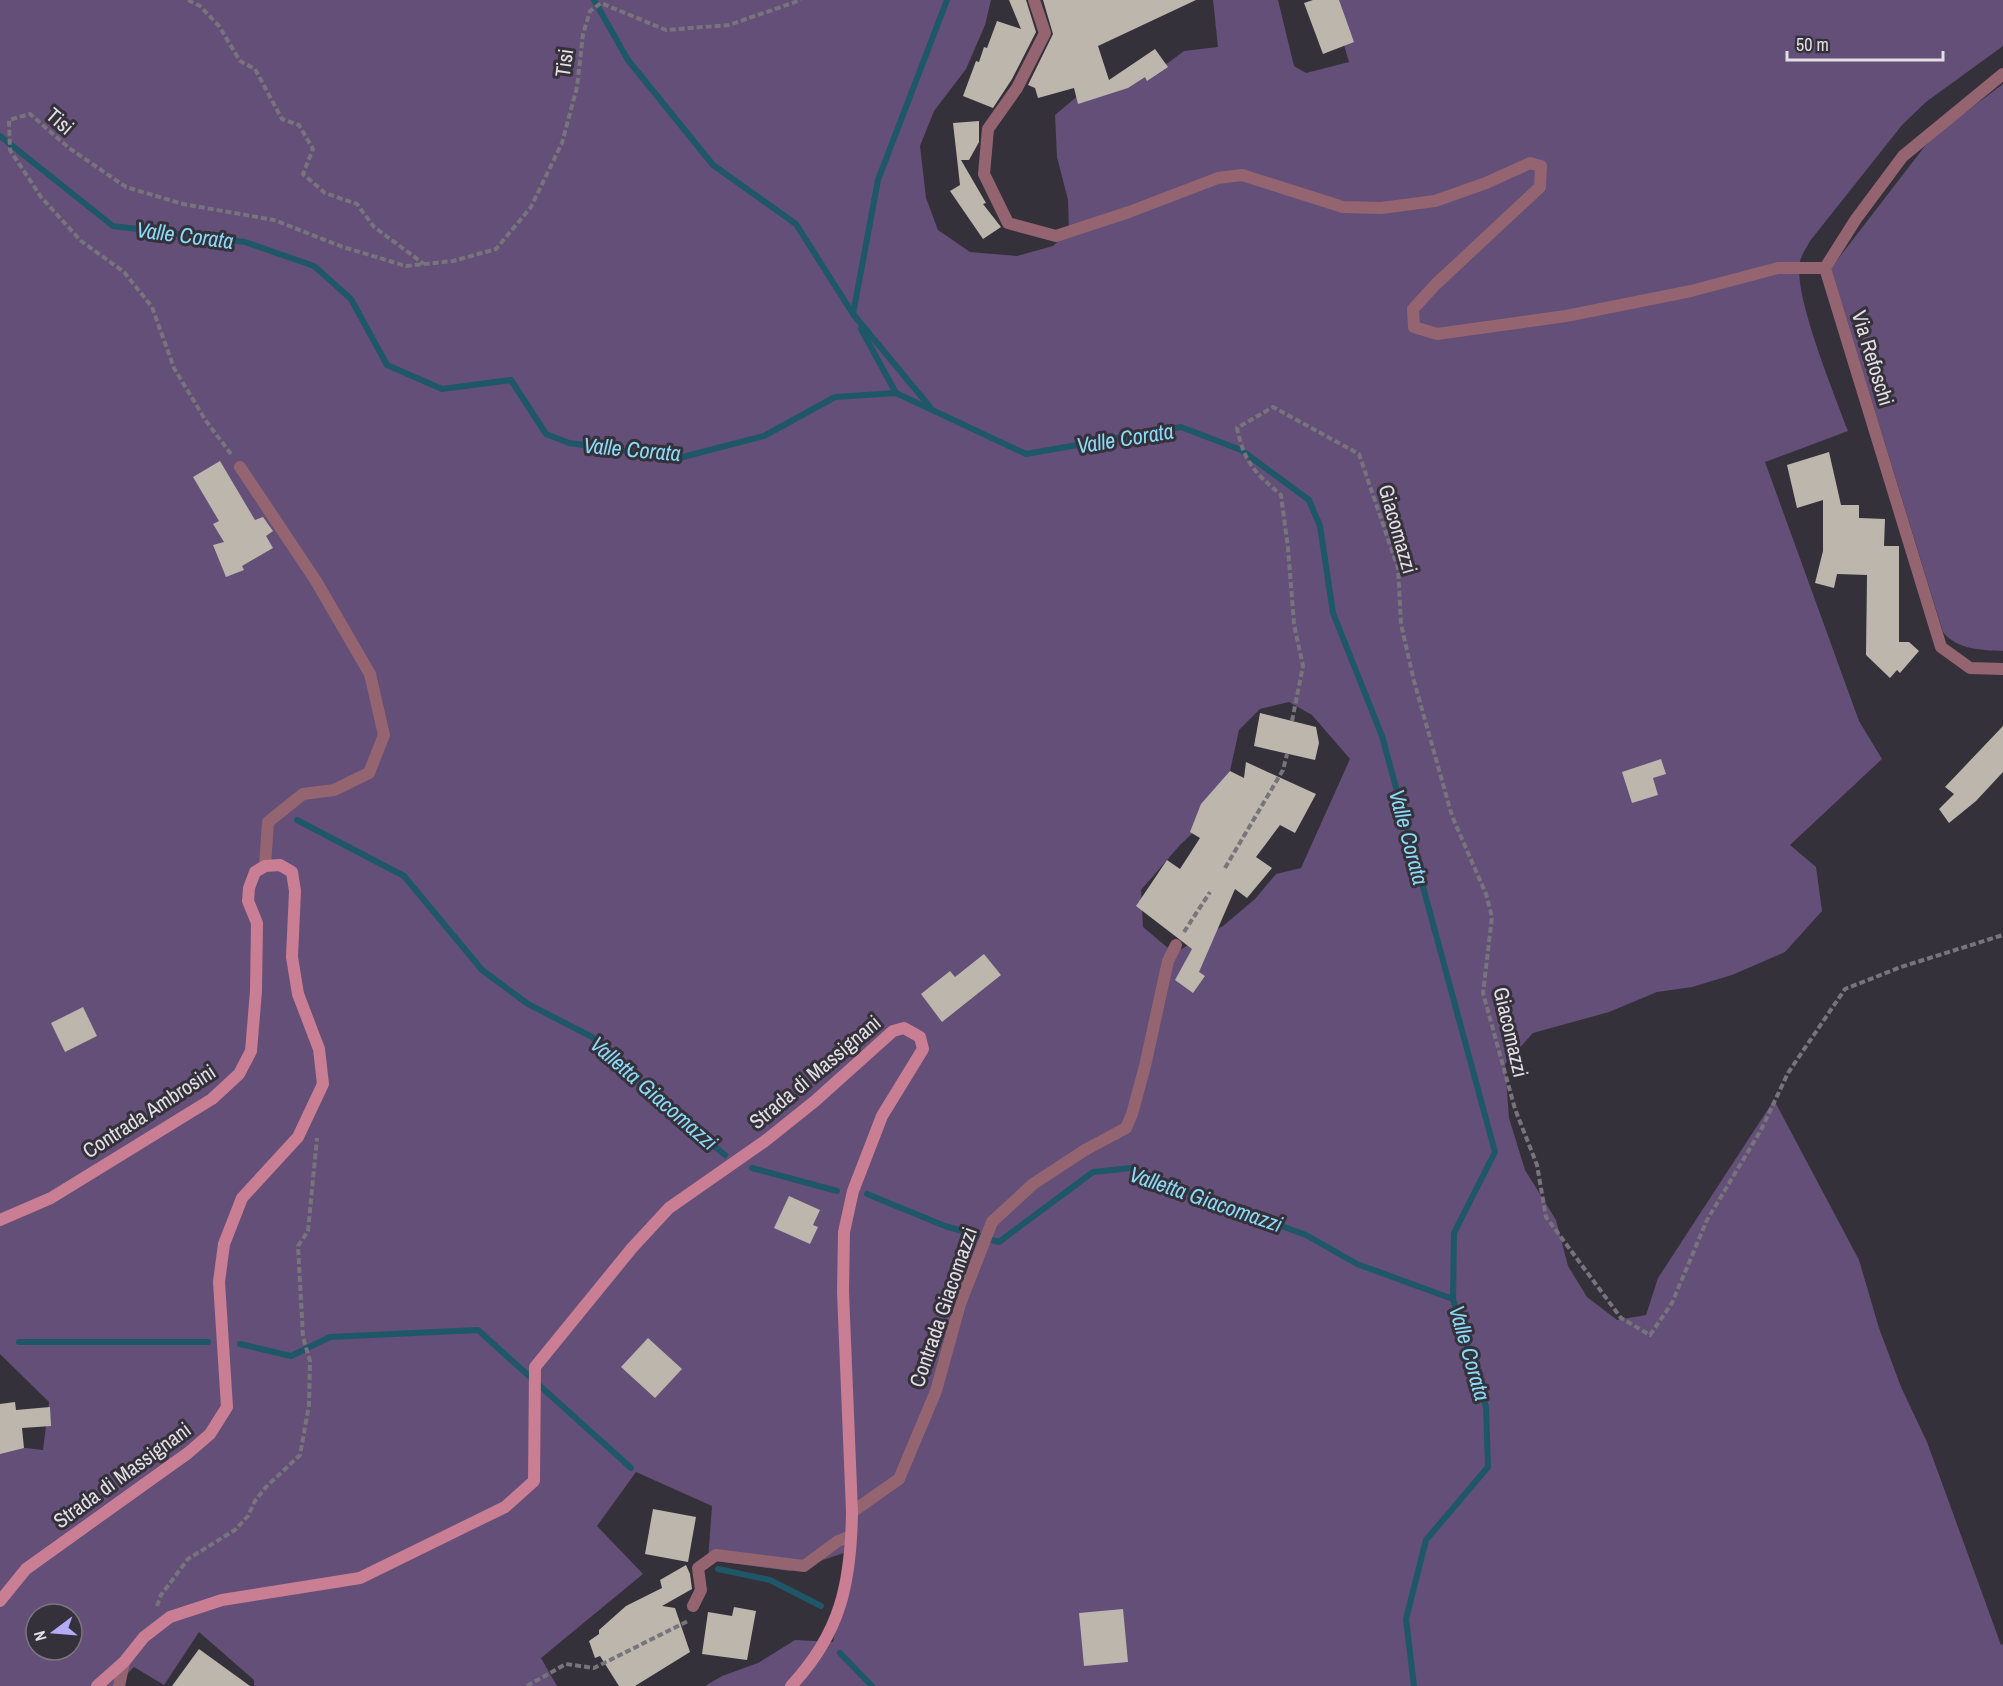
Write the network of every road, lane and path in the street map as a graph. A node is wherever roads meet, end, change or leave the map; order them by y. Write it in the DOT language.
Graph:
graph roads {
  1 [pos="188,0"];
  2 [pos="801,0"];
  3 [pos="1034,0"];
  4 [pos="2003,74"];
  5 [pos="425,264"];
  6 [pos="1825,268"];
  7 [pos="240,467"];
  8 [pos="2003,669"];
  9 [pos="1292,721"];
  10 [pos="1287,754"];
  11 [pos="265,866"];
  12 [pos="1225,868"];
  13 [pos="1210,892"];
  14 [pos="2003,935"];
  15 [pos="1176,945"];
  16 [pos="318,1132"];
  17 [pos="0,1220"];
  18 [pos="852,1512"];
  19 [pos="851,1536"];
  20 [pos="0,1601"];
  21 [pos="693,1606"];
  22 [pos="144,1637"];
  23 [pos="124,1662"];
  24 [pos="97,1686"];
  25 [pos="119,1686"];
  26 [pos="527,1686"];
  27 [pos="791,1686"];
  1 -- 5 [label="path"];
  2 -- 5 [label="path, Tisi"];
  3 -- 6 [label="street"];
  4 -- 6 [label="street"];
  5 -- 7 [label="path, Tisi"];
  6 -- 8 [label="street, Via Refoschi"];
  7 -- 11 [label="street"];
  9 -- 14 [label="path, Giacomazzi"];
  10 -- 12 [label="path"];
  11 -- 17 [label="street, Contrada Ambrosini"];
  11 -- 20 [label="street, Strada di Massignani"];
  13 -- 15 [label="path"];
  15 -- 18 [label="street, Contrada Giacomazzi"];
  16 -- 22 [label="path"];
  18 -- 19 [label="street, Strada di Massignani"];
  18 -- 22 [label="street, Strada di Massignani"];
  19 -- 21 [label="street"];
  19 -- 27 [label="street, Strada di Massignani"];
  21 -- 26 [label="path"];
  22 -- 23 [label="street, Strada di Massignani"];
  23 -- 24 [label="street, Strada di Massignani"];
  23 -- 25 [label="street"];
}
